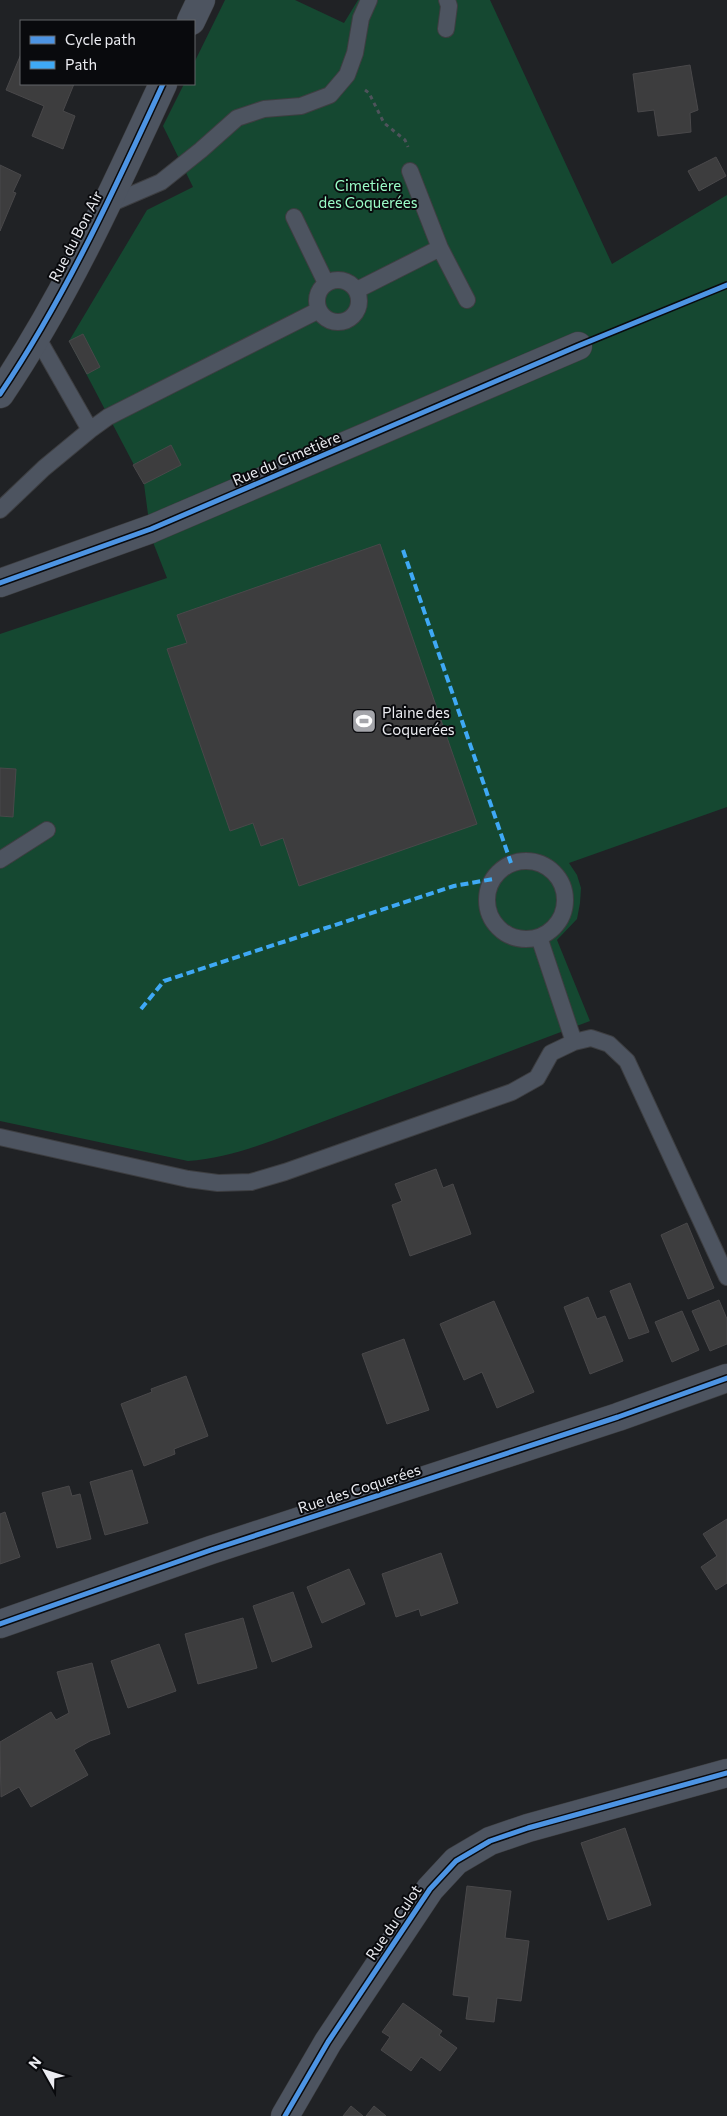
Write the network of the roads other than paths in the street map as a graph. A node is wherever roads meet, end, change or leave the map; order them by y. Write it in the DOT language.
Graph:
graph roads {
  1 [pos="200,0"];
  2 [pos="369,0"];
  3 [pos="447,0"];
  4 [pos="191,20"];
  5 [pos="446,29"];
  6 [pos="162,85"];
  7 [pos="410,171"];
  8 [pos="106,206"];
  9 [pos="294,218"];
  10 [pos="440,248"];
  11 [pos="326,283"];
  12 [pos="357,290"];
  13 [pos="467,300"];
  14 [pos="319,310"];
  15 [pos="36,338"];
  16 [pos="578,346"];
  17 [pos="0,394"];
  18 [pos="90,430"];
  19 [pos="0,510"];
  20 [pos="0,583"];
  21 [pos="47,830"];
  22 [pos="0,860"];
  23 [pos="539,938"];
  24 [pos="574,1042"];
  25 [pos="0,1136"];
  26 [pos="727,1277"];
  27 [pos="727,1378"];
  28 [pos="0,1624"];
  29 [pos="727,1773"];
  30 [pos="285,2116"];
  1 -- 4 [label="street"];
  2 -- 8 [label="lane"];
  3 -- 5 [label="lane"];
  6 -- 8 [label="street, Rue du Bon Air"];
  7 -- 10 [label="lane"];
  8 -- 15 [label="street, Rue du Bon Air"];
  9 -- 11 [label="lane"];
  10 -- 12 [label="lane"];
  10 -- 13 [label="lane"];
  11 -- 12 [label="lane"];
  11 -- 14 [label="lane"];
  12 -- 14 [label="lane"];
  14 -- 18 [label="lane"];
  15 -- 17 [label="street, Rue du Bon Air"];
  15 -- 18 [label="lane"];
  16 -- 20 [label="street, Rue du Cimetière"];
  18 -- 19 [label="lane"];
  21 -- 22 [label="lane"];
  23 -- 23 [label="lane"];
  23 -- 24 [label="lane"];
  24 -- 25 [label="lane"];
  24 -- 26 [label="lane"];
  27 -- 28 [label="street, Rue des Coquerées"];
  29 -- 30 [label="street, Rue du Culot"];
}
